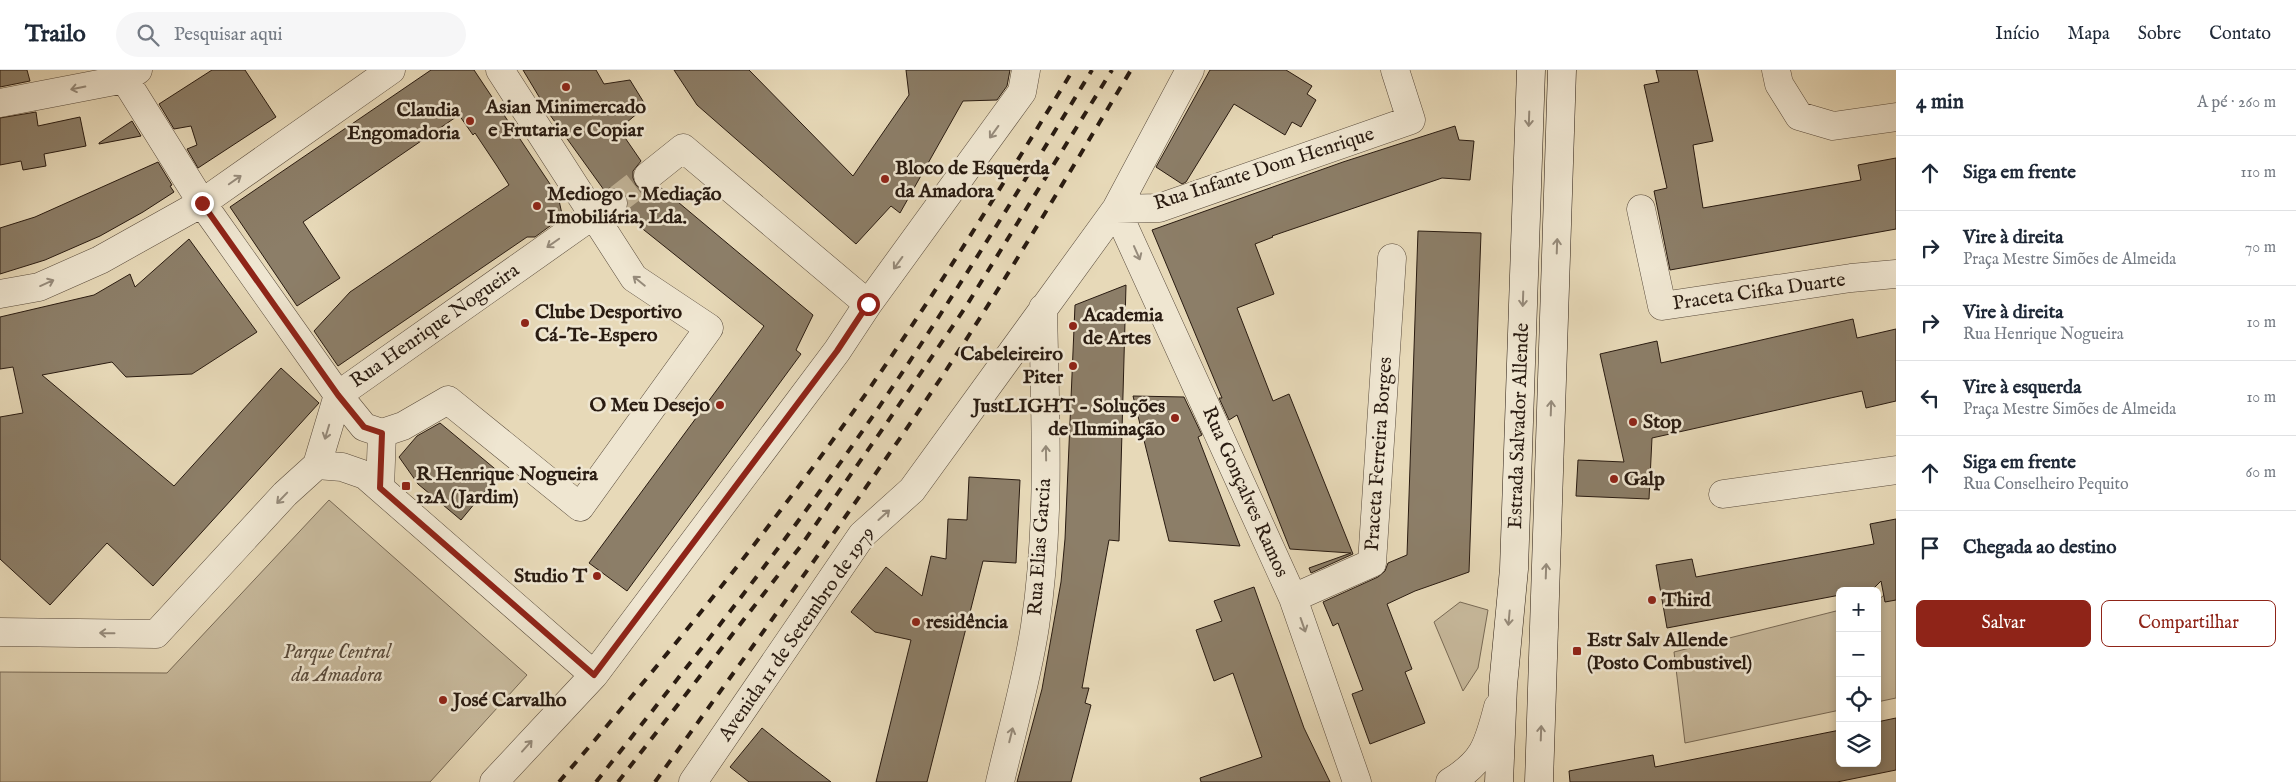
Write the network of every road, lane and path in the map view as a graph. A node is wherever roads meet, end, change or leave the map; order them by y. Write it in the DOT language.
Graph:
graph roads {
  1 [pos="391,70"];
  2 [pos="500,70"];
  3 [pos="1190,70"];
  4 [pos="1395,70"];
  5 [pos="1531,70"];
  6 [pos="1562,70"];
  7 [pos="1776,70"];
  8 [pos="128,73"];
  9 [pos="1024,81"];
  10 [pos="0,104"];
  11 [pos="1896,117"];
  12 [pos="648,176"];
  13 [pos="202,203"];
  14 [pos="1116,208"];
  15 [pos="1641,208"];
  16 [pos="603,209"];
  17 [pos="1392,258"];
  18 [pos="1896,274"];
  19 [pos="0,294"];
  20 [pos="868,304"];
  21 [pos="1044,308"];
  22 [pos="338,395"];
  23 [pos="382,433"];
  24 [pos="317,465"];
  25 [pos="1896,470"];
  26 [pos="380,488"];
  27 [pos="1723,494"];
  28 [pos="1293,598"];
  29 [pos="0,632"];
  30 [pos="594,675"];
  31 [pos="1503,686"];
  32 [pos="705,777"];
  33 [pos="494,782"];
  34 [pos="1000,782"];
  35 [pos="1357,782"];
  36 [pos="1450,782"];
  37 [pos="1499,782"];
  38 [pos="1539,782"];
  13 -- 1 [label="street, one-way"];
  2 -- 16 [label="street"];
  3 -- 14 [label="street, Avenida 11 de Setembro de 1979"];
  4 -- 14 [label="street, Rua Infante Dom Henrique"];
  5 -- 31 [label="street, Estrada Salvador Allende, one-way"];
  38 -- 6 [label="street, Estrada Salvador Allende, one-way"];
  7 -- 11 [label="street"];
  8 -- 10 [label="street, one-way"];
  8 -- 13 [label="street"];
  9 -- 20 [label="street, one-way"];
  12 -- 20 [label="street"];
  19 -- 13 [label="street, one-way"];
  13 -- 22 [label="street"];
  14 -- 21 [label="street, Avenida 11 de Setembro de 1979"];
  14 -- 28 [label="street, Rua Gonçalves Ramos, one-way"];
  15 -- 18 [label="street, Praceta Cifka Duarte"];
  16 -- 22 [label="street, Rua Henrique Nogueira, one-way"];
  23 -- 16 [label="street, one-way"];
  17 -- 28 [label="street, Praceta Ferreira Borges"];
  20 -- 30 [label="street"];
  32 -- 21 [label="street, Avenida 11 de Setembro de 1979, one-way"];
  34 -- 21 [label="street, Rua Elias Garcia, one-way"];
  22 -- 23 [label="street"];
  22 -- 24 [label="street, Rua Henrique Nogueira, one-way"];
  23 -- 26 [label="street"];
  24 -- 26 [label="street"];
  24 -- 29 [label="street, one-way"];
  25 -- 27 [label="street"];
  26 -- 30 [label="street"];
  28 -- 35 [label="street, Rua Gonçalves Ramos, one-way"];
  33 -- 30 [label="street, one-way"];
  31 -- 36 [label="street"];
  31 -- 37 [label="street, Estrada Salvador Allende"];
}
